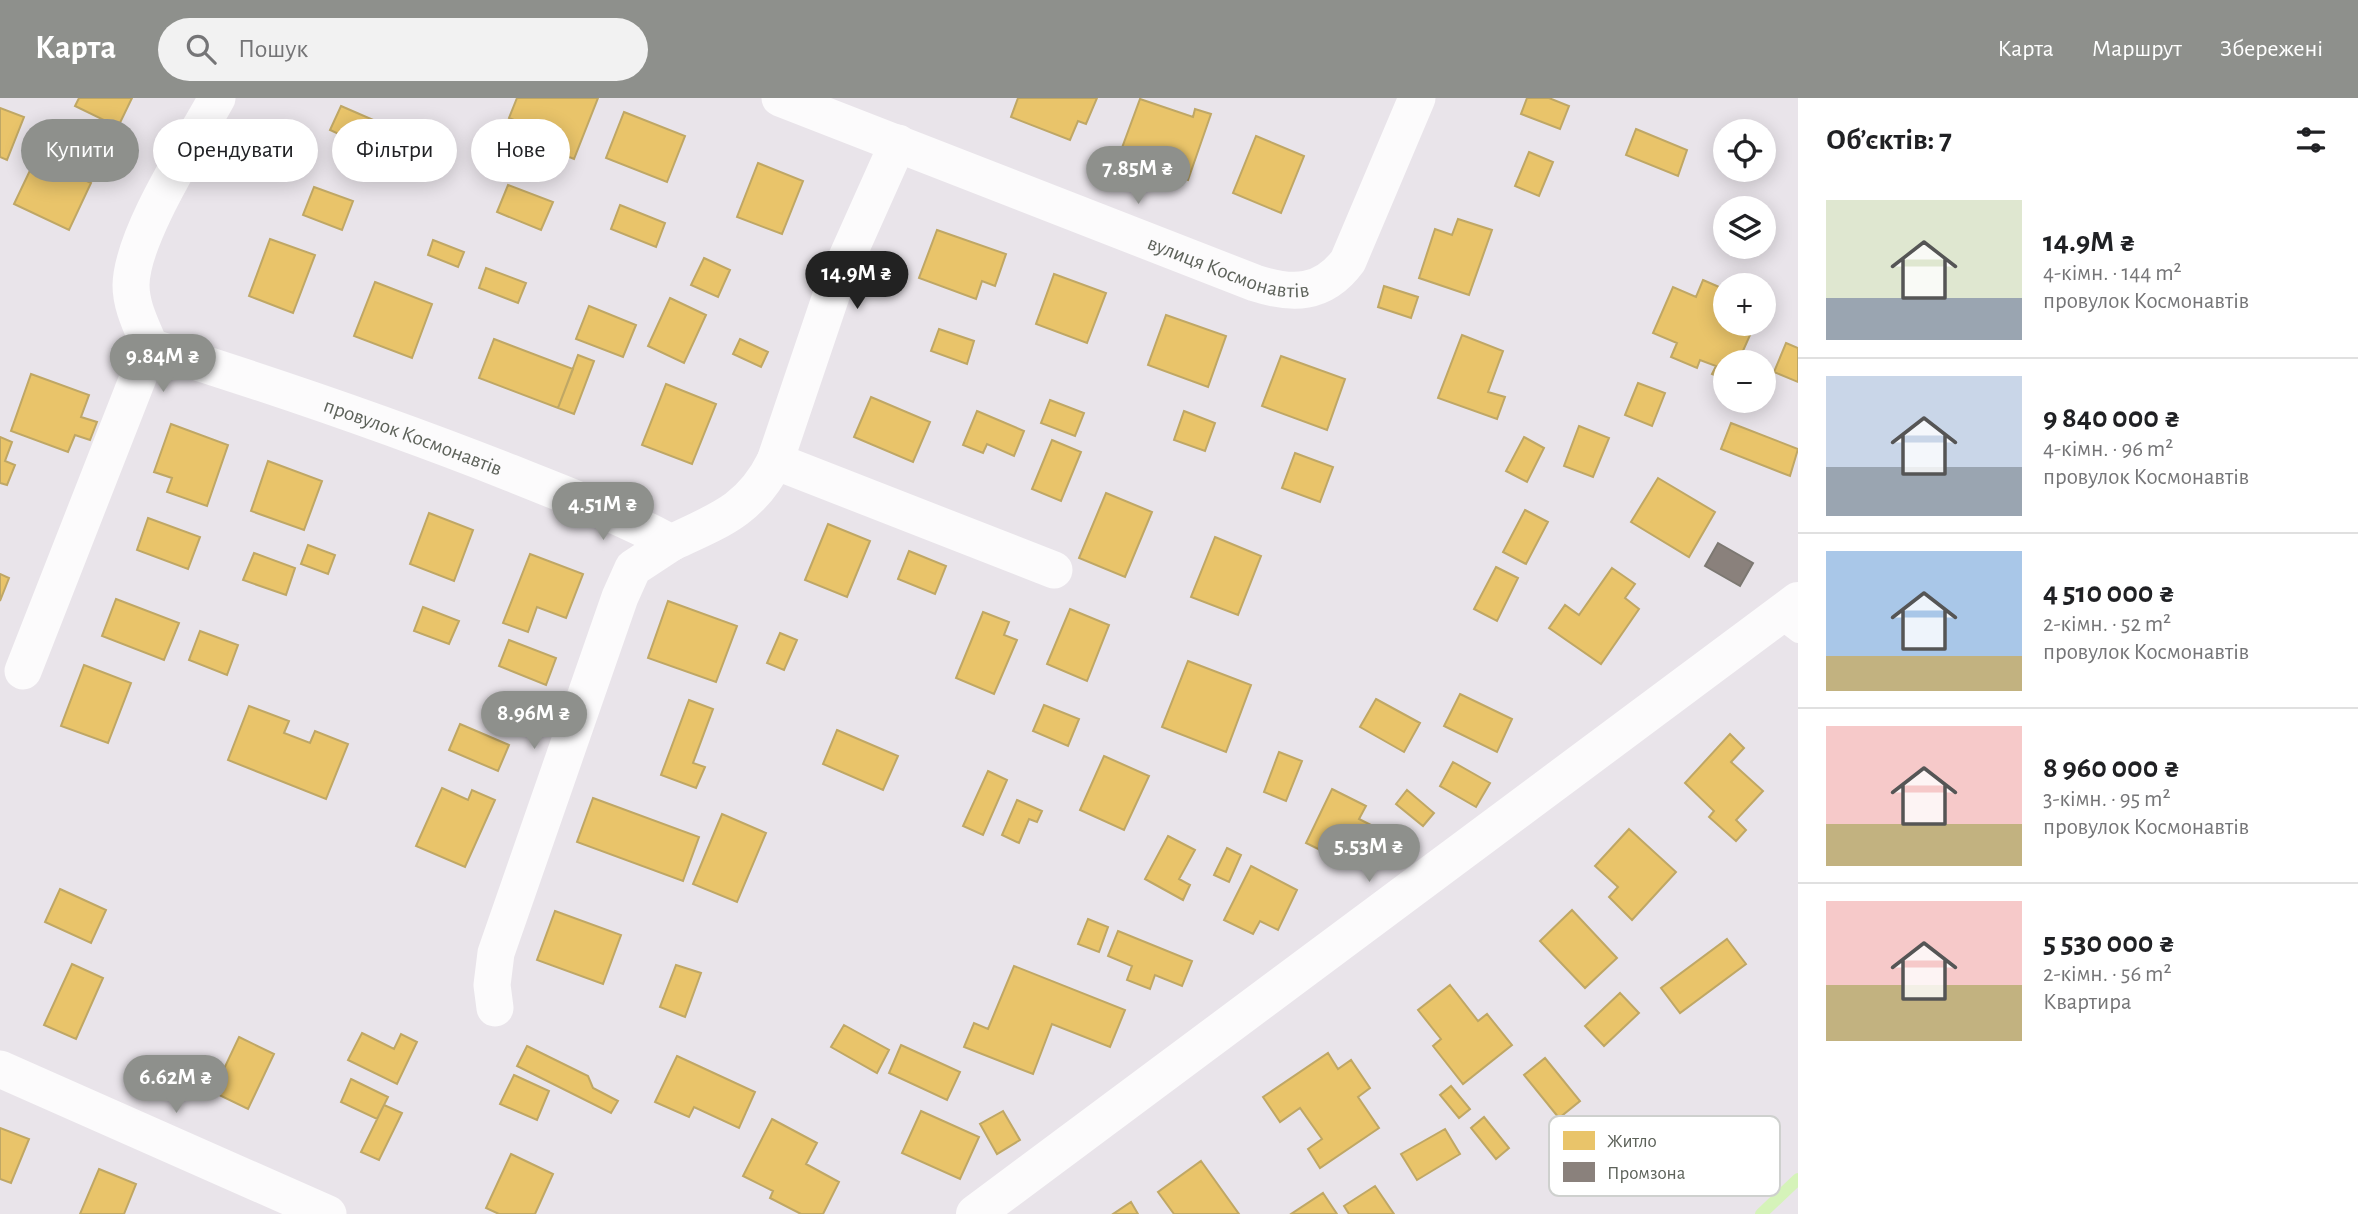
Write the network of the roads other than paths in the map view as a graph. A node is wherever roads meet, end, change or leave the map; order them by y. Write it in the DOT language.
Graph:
graph roads {
  1 [pos="216,98"];
  2 [pos="780,98"];
  3 [pos="1417,98"];
  4 [pos="898,143"];
  5 [pos="150,347"];
  6 [pos="775,461"];
  7 [pos="671,542"];
  8 [pos="1054,570"];
  9 [pos="1791,617"];
  10 [pos="23,671"];
  11 [pos="495,1009"];
  12 [pos="0,1069"];
  13 [pos="328,1214"];
  14 [pos="975,1214"];
  1 -- 5 [label="street"];
  2 -- 4 [label="street, вулиця Космонавтів"];
  3 -- 4 [label="street, вулиця Космонавтів"];
  4 -- 6 [label="street"];
  5 -- 7 [label="street, провулок Космонавтів"];
  5 -- 10 [label="street"];
  6 -- 7 [label="street"];
  6 -- 8 [label="street"];
  7 -- 11 [label="street"];
  9 -- 14 [label="street"];
  12 -- 13 [label="street"];
}
